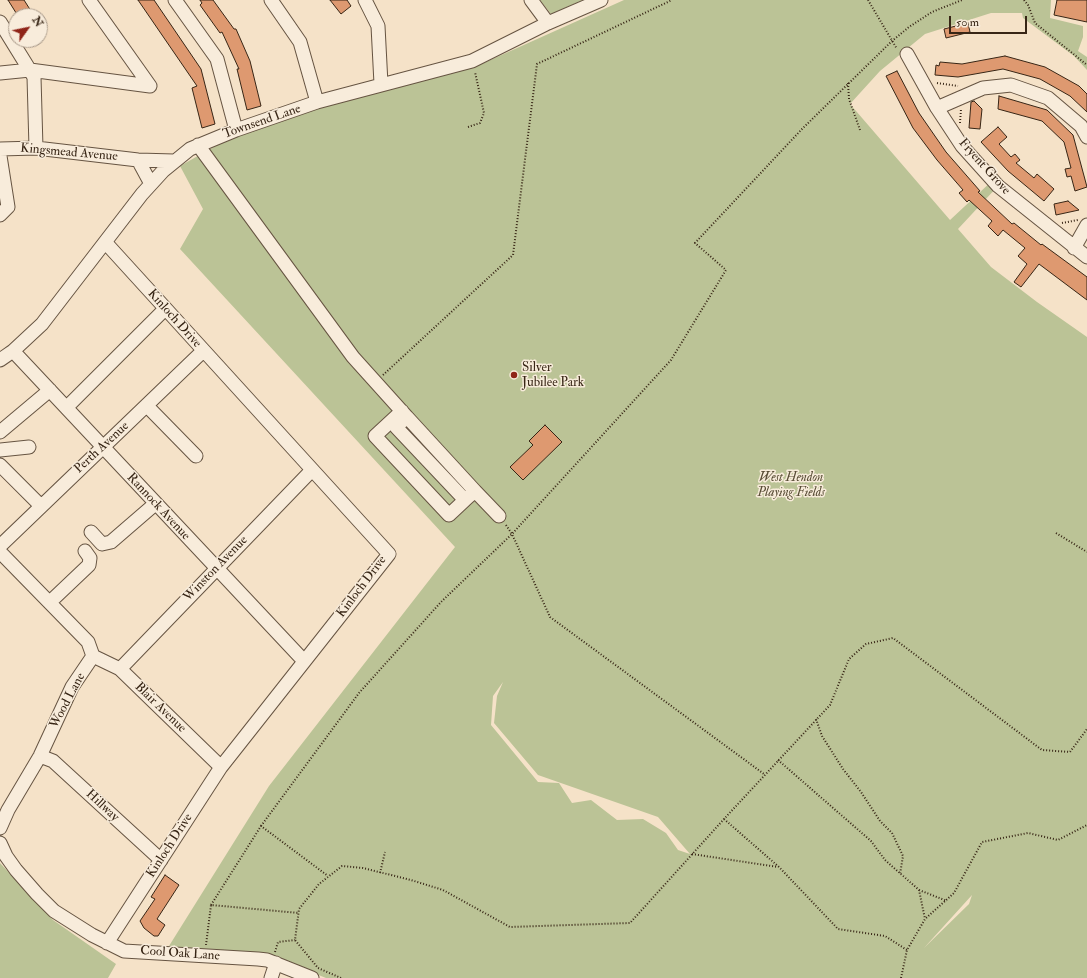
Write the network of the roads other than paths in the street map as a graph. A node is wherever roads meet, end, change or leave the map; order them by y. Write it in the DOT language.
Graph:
graph roads {
  1 [pos="89,0"];
  2 [pos="175,0"];
  3 [pos="271,0"];
  4 [pos="530,0"];
  5 [pos="601,0"];
  6 [pos="370,2"];
  7 [pos="0,22"];
  8 [pos="548,23"];
  9 [pos="907,54"];
  10 [pos="30,70"];
  11 [pos="0,73"];
  12 [pos="380,84"];
  13 [pos="318,102"];
  14 [pos="937,108"];
  15 [pos="236,130"];
  16 [pos="1087,137"];
  17 [pos="198,145"];
  18 [pos="36,148"];
  19 [pos="0,149"];
  20 [pos="0,156"];
  21 [pos="167,158"];
  22 [pos="138,160"];
  23 [pos="151,184"];
  24 [pos="0,215"];
  25 [pos="1085,222"];
  26 [pos="105,242"];
  27 [pos="1074,248"];
  28 [pos="1087,257"];
  29 [pos="165,309"];
  30 [pos="13,351"];
  31 [pos="203,351"];
  32 [pos="0,360"];
  33 [pos="50,390"];
  34 [pos="147,406"];
  35 [pos="67,407"];
  36 [pos="404,414"];
  37 [pos="0,432"];
  38 [pos="29,447"];
  39 [pos="102,447"];
  40 [pos="0,450"];
  41 [pos="196,456"];
  42 [pos="0,466"];
  43 [pos="312,470"];
  44 [pos="475,490"];
  45 [pos="465,500"];
  46 [pos="156,504"];
  47 [pos="41,506"];
  48 [pos="500,516"];
  49 [pos="91,532"];
  50 [pos="0,546"];
  51 [pos="85,551"];
  52 [pos="0,552"];
  53 [pos="216,569"];
  54 [pos="50,602"];
  55 [pos="93,656"];
  56 [pos="304,661"];
  57 [pos="120,669"];
  58 [pos="40,756"];
  59 [pos="221,767"];
  60 [pos="0,827"];
  61 [pos="0,843"];
  62 [pos="161,860"];
  63 [pos="107,943"];
  64 [pos="275,958"];
  65 [pos="271,978"];
  66 [pos="312,978"];
  1 -- 10 [label="street"];
  2 -- 15 [label="street"];
  3 -- 13 [label="street"];
  4 -- 8 [label="street"];
  5 -- 8 [label="street, Townsend Lane"];
  6 -- 12 [label="street"];
  7 -- 10 [label="street"];
  8 -- 12 [label="street, Townsend Lane"];
  9 -- 14 [label="street, Fryent Grove"];
  10 -- 11 [label="street"];
  10 -- 18 [label="street"];
  12 -- 13 [label="street, Townsend Lane"];
  13 -- 15 [label="street, Townsend Lane"];
  14 -- 16 [label="street"];
  14 -- 27 [label="street, Fryent Grove"];
  15 -- 17 [label="street, Townsend Lane"];
  17 -- 21 [label="street, Townsend Lane"];
  17 -- 36 [label="street"];
  18 -- 19 [label="street, Kingsmead Avenue"];
  18 -- 22 [label="street, Kingsmead Avenue"];
  20 -- 24 [label="street"];
  21 -- 22 [label="street, Kingsmead Avenue"];
  21 -- 23 [label="street, Townsend Lane"];
  22 -- 23 [label="street"];
  23 -- 26 [label="street, Townsend Lane"];
  25 -- 27 [label="street"];
  26 -- 29 [label="street, Kinloch Drive"];
  26 -- 30 [label="street, Townsend Lane"];
  27 -- 28 [label="street, Fryent Grove"];
  29 -- 31 [label="street, Kinloch Drive"];
  29 -- 35 [label="street"];
  30 -- 32 [label="street, Townsend Lane"];
  30 -- 33 [label="street, Rannock Avenue"];
  31 -- 34 [label="street, Perth Avenue"];
  31 -- 43 [label="street, Kinloch Drive"];
  33 -- 35 [label="street, Rannock Avenue"];
  33 -- 37 [label="street"];
  34 -- 39 [label="street, Perth Avenue"];
  34 -- 41 [label="street"];
  35 -- 39 [label="street, Rannock Avenue"];
  36 -- 44 [label="street"];
  36 -- 45 [label="street"];
  36 -- 45 [label="street"];
  38 -- 40 [label="street"];
  39 -- 46 [label="street, Rannock Avenue"];
  39 -- 47 [label="street, Perth Avenue"];
  42 -- 47 [label="street"];
  43 -- 53 [label="street, Winston Avenue"];
  43 -- 56 [label="street, Kinloch Drive"];
  44 -- 45 [label="street"];
  44 -- 48 [label="street"];
  46 -- 49 [label="street"];
  46 -- 53 [label="street, Rannock Avenue"];
  47 -- 50 [label="street, Perth Avenue"];
  51 -- 54 [label="street"];
  52 -- 54 [label="street"];
  53 -- 56 [label="street, Rannock Avenue"];
  53 -- 57 [label="street, Winston Avenue"];
  54 -- 55 [label="street"];
  55 -- 57 [label="street, Blair Avenue"];
  55 -- 58 [label="street, Wood Lane"];
  56 -- 59 [label="street, Kinloch Drive"];
  57 -- 59 [label="street, Blair Avenue"];
  58 -- 60 [label="street, Wood Lane"];
  58 -- 62 [label="street, Hillway"];
  59 -- 62 [label="street, Kinloch Drive"];
  61 -- 63 [label="street, Cool Oak Lane"];
  62 -- 63 [label="street, Kinloch Drive"];
  63 -- 64 [label="street, Cool Oak Lane"];
  64 -- 65 [label="street"];
  64 -- 66 [label="street, Cool Oak Lane"];
}
